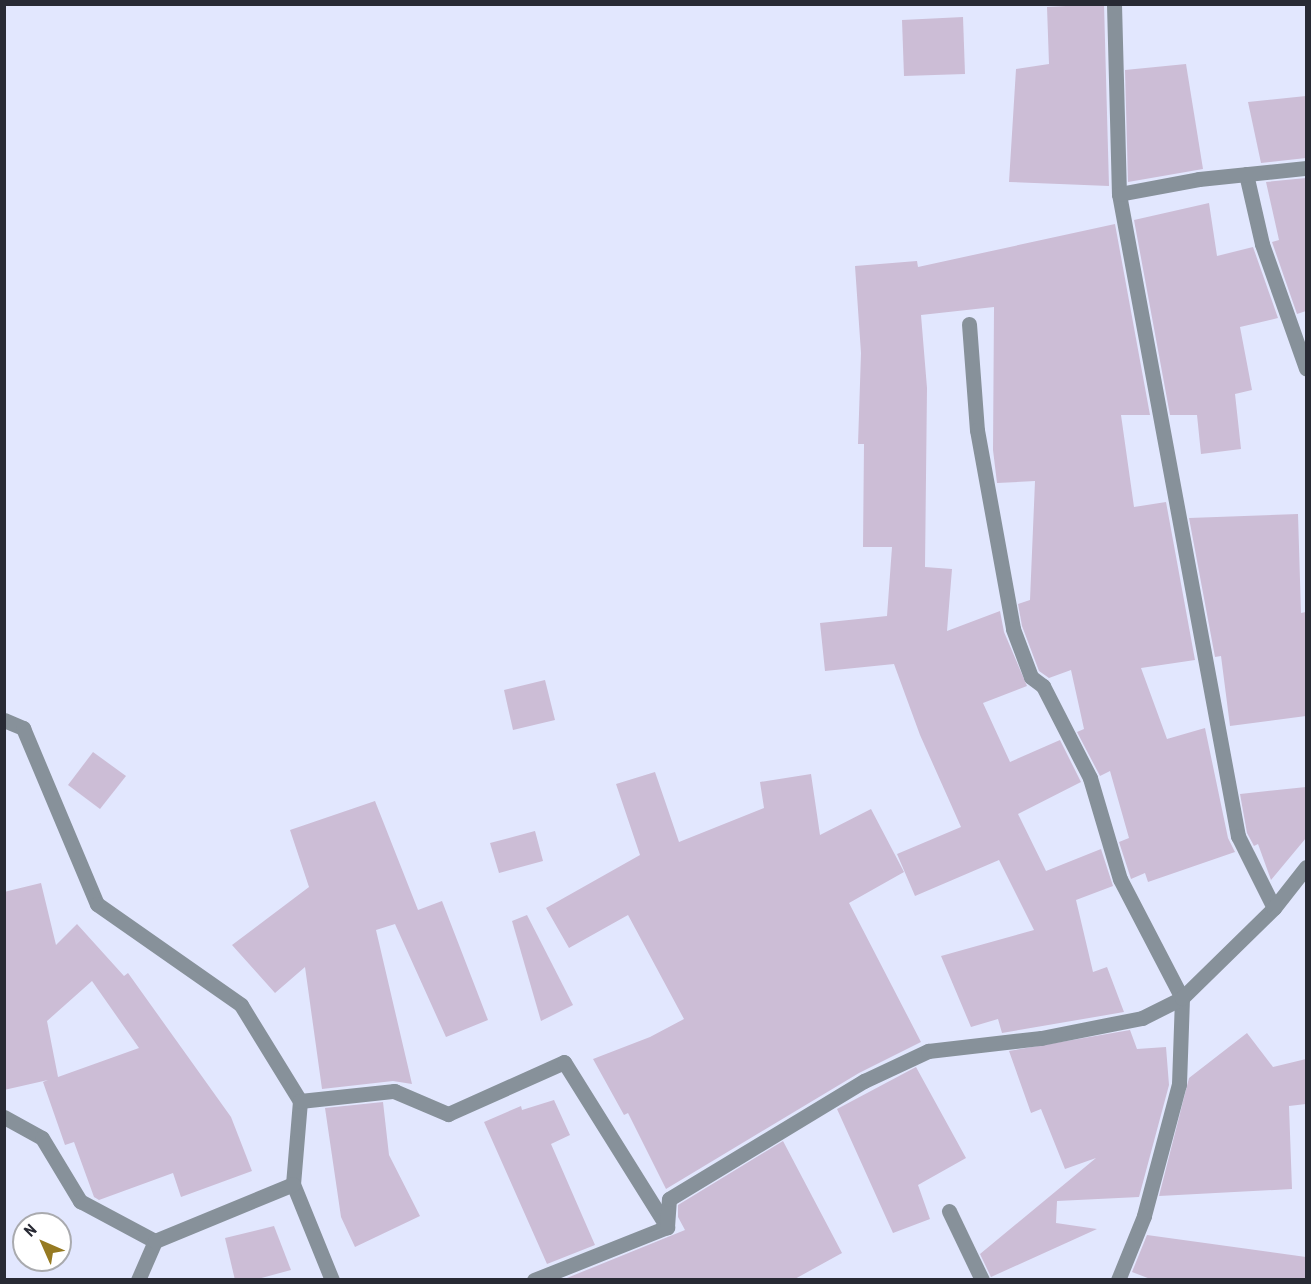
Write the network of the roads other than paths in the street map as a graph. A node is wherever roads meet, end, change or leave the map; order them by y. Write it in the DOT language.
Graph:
graph roads {
  1 [pos="1114,4"];
  2 [pos="1306,168"];
  3 [pos="1246,174"];
  4 [pos="1119,194"];
  5 [pos="969,324"];
  6 [pos="1306,368"];
  7 [pos="4,720"];
  8 [pos="1306,867"];
  9 [pos="1274,908"];
  10 [pos="1182,998"];
  11 [pos="300,1101"];
  12 [pos="4,1117"];
  13 [pos="292,1184"];
  14 [pos="949,1211"];
  15 [pos="667,1227"];
  16 [pos="155,1241"];
  17 [pos="138,1280"];
  18 [pos="332,1280"];
  19 [pos="534,1280"];
  20 [pos="982,1280"];
  21 [pos="1118,1280"];
  1 -- 4 [label="street"];
  2 -- 3 [label="street"];
  3 -- 4 [label="street"];
  3 -- 6 [label="street"];
  4 -- 9 [label="street"];
  5 -- 10 [label="street"];
  7 -- 11 [label="street"];
  8 -- 9 [label="street"];
  9 -- 10 [label="street"];
  10 -- 15 [label="street"];
  10 -- 21 [label="street"];
  11 -- 13 [label="street"];
  11 -- 15 [label="street"];
  12 -- 16 [label="street"];
  13 -- 16 [label="street"];
  13 -- 18 [label="street"];
  14 -- 20 [label="street"];
  15 -- 19 [label="street"];
  16 -- 17 [label="street"];
}
